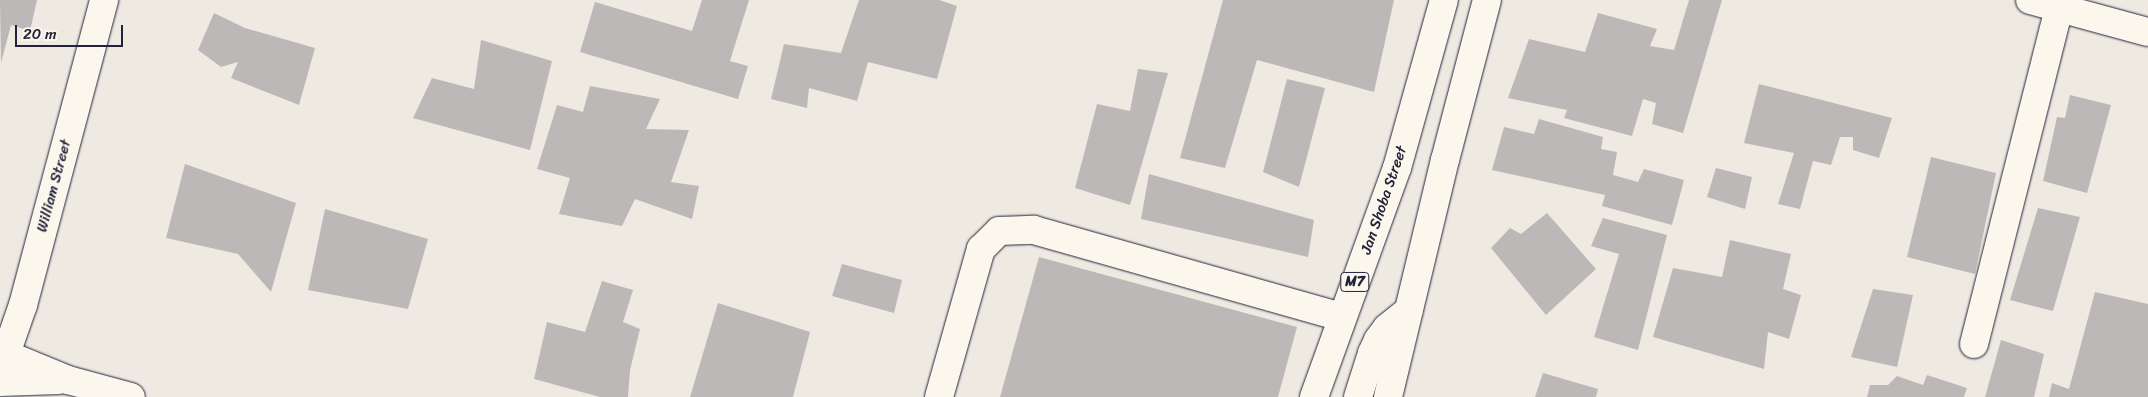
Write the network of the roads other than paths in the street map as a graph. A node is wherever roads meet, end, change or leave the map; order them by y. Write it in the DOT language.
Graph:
graph roads {
  1 [pos="104,0"];
  2 [pos="1444,0"];
  3 [pos="1487,0"];
  4 [pos="2030,0"];
  5 [pos="2060,8"];
  6 [pos="2148,32"];
  7 [pos="1410,310"];
  8 [pos="1342,317"];
  9 [pos="1974,344"];
  10 [pos="1,359"];
  11 [pos="68,380"];
  12 [pos="0,382"];
  13 [pos="131,397"];
  14 [pos="938,397"];
  15 [pos="1314,397"];
  16 [pos="1358,397"];
  17 [pos="1388,397"];
  1 -- 10 [label="main road, William Street"];
  2 -- 8 [label="main road, Jan Shoba Street / M7"];
  3 -- 7 [label="main road"];
  4 -- 5 [label="main road"];
  5 -- 6 [label="main road"];
  5 -- 9 [label="main road"];
  7 -- 16 [label="main road"];
  7 -- 17 [label="main road"];
  8 -- 14 [label="main road"];
  8 -- 15 [label="main road, Jan Shoba Street / M7"];
  10 -- 11 [label="main road"];
  11 -- 12 [label="main road"];
  11 -- 13 [label="main road"];
}
